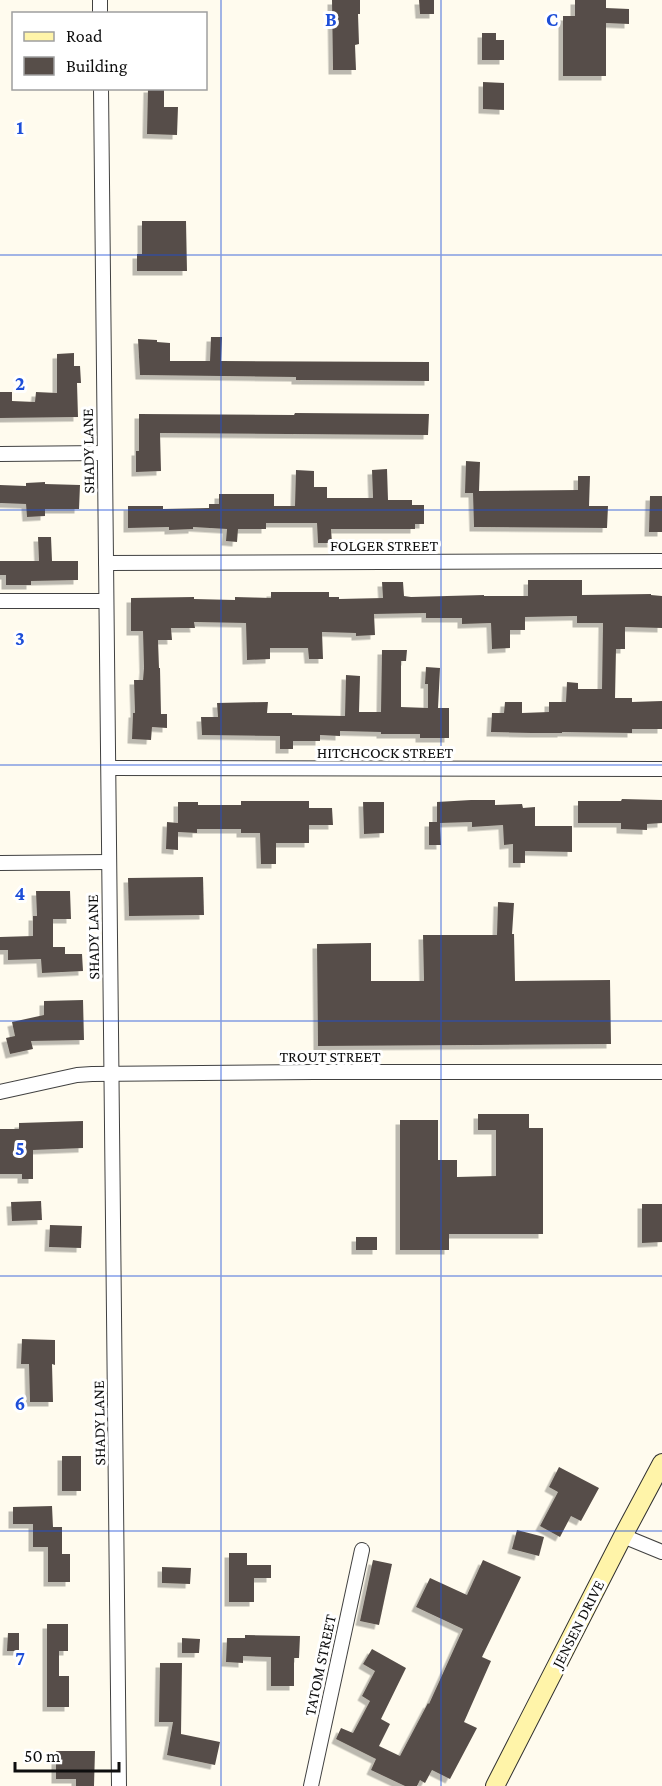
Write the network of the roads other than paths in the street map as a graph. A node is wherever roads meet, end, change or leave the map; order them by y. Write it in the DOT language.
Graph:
graph roads {
  1 [pos="101,90"];
  2 [pos="0,453"];
  3 [pos="104,453"];
  4 [pos="662,561"];
  5 [pos="106,562"];
  6 [pos="0,601"];
  7 [pos="105,601"];
  8 [pos="109,768"];
  9 [pos="662,769"];
  10 [pos="109,862"];
  11 [pos="0,863"];
  12 [pos="662,1072"];
  13 [pos="112,1074"];
  14 [pos="0,1092"];
  15 [pos="662,1463"];
  16 [pos="622,1536"];
  17 [pos="362,1550"];
  18 [pos="662,1552"];
  19 [pos="119,1786"];
  20 [pos="311,1786"];
  21 [pos="495,1786"];
  1 -- 3 [label="street, SHADY LANE"];
  2 -- 3 [label="street"];
  3 -- 5 [label="street, SHADY LANE"];
  4 -- 5 [label="street, FOLGER STREET"];
  5 -- 7 [label="street, SHADY LANE"];
  6 -- 7 [label="street"];
  7 -- 8 [label="street, SHADY LANE"];
  8 -- 9 [label="street, HITCHCOCK STREET"];
  8 -- 10 [label="street, SHADY LANE"];
  10 -- 11 [label="street"];
  10 -- 13 [label="street, SHADY LANE"];
  12 -- 13 [label="street, TROUT STREET"];
  13 -- 14 [label="street, TROUT STREET"];
  13 -- 19 [label="street, SHADY LANE"];
  15 -- 16 [label="main road, JENSEN DRIVE"];
  16 -- 18 [label="street"];
  16 -- 21 [label="main road, JENSEN DRIVE"];
  17 -- 20 [label="street, TATOM STREET"];
}
